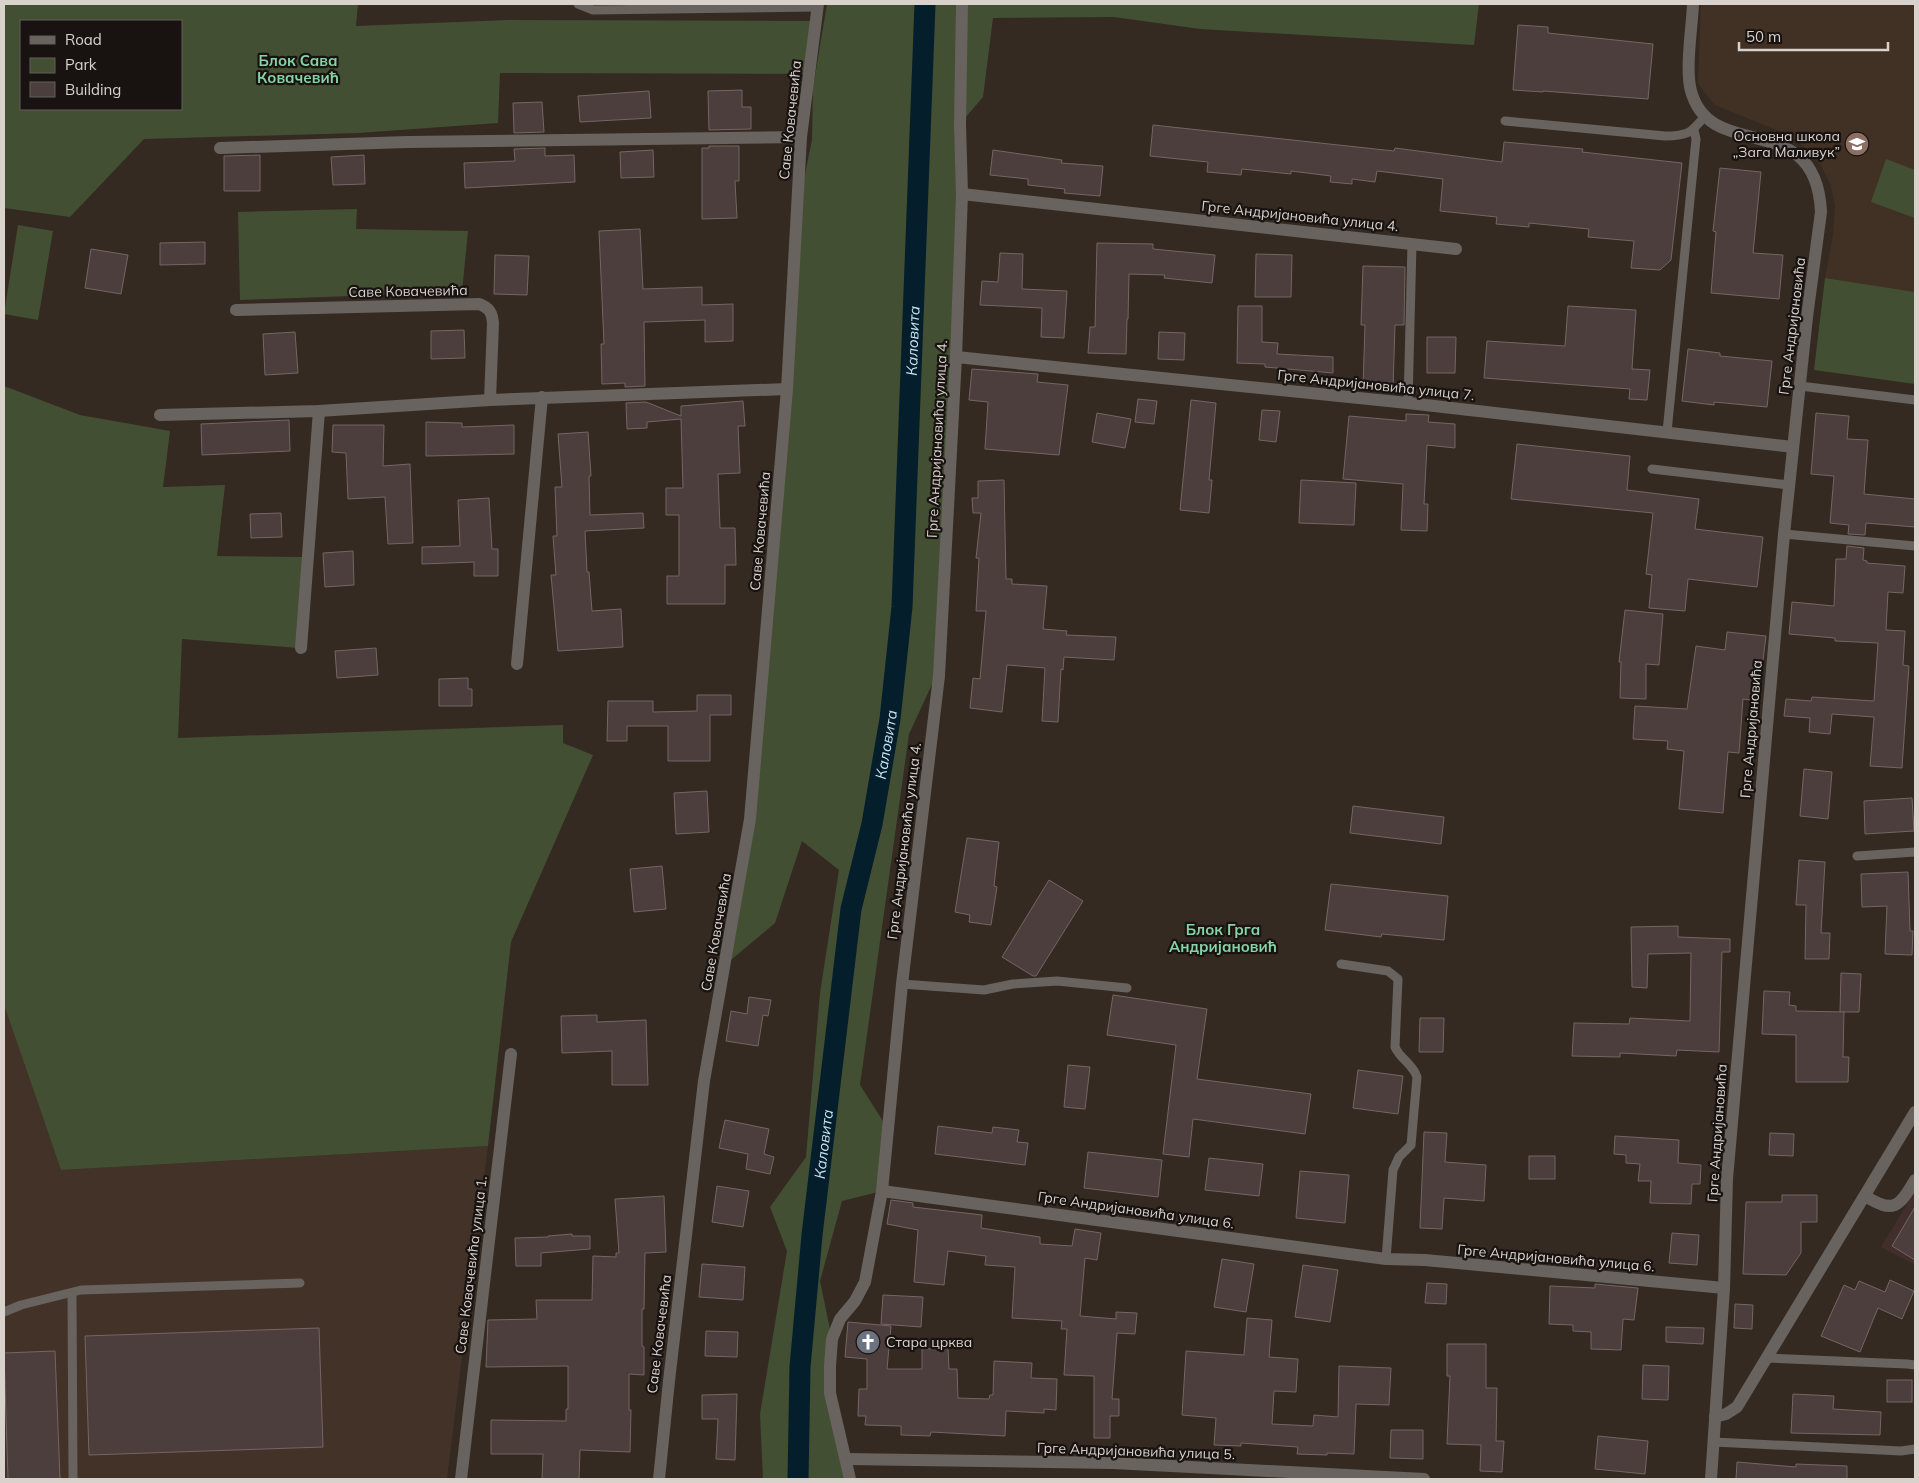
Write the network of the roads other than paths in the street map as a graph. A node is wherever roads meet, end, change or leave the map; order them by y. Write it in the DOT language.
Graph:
graph roads {
  1 [pos="578,4"];
  2 [pos="962,4"];
  3 [pos="1693,4"];
  4 [pos="818,5"];
  5 [pos="1705,116"];
  6 [pos="1505,121"];
  7 [pos="1694,130"];
  8 [pos="801,137"];
  9 [pos="220,148"];
  10 [pos="962,194"];
  11 [pos="1412,244"];
  12 [pos="1456,249"];
  13 [pos="236,310"];
  14 [pos="956,357"];
  15 [pos="1800,386"];
  16 [pos="787,389"];
  17 [pos="542,397"];
  18 [pos="490,400"];
  19 [pos="1915,400"];
  20 [pos="1408,403"];
  21 [pos="319,411"];
  22 [pos="160,415"];
  23 [pos="1666,432"];
  24 [pos="1793,447"];
  25 [pos="1652,469"];
  26 [pos="1789,485"];
  27 [pos="1784,534"];
  28 [pos="1915,546"];
  29 [pos="301,648"];
  30 [pos="517,664"];
  31 [pos="1915,852"];
  32 [pos="1856,856"];
  33 [pos="1341,964"];
  34 [pos="902,984"];
  35 [pos="1127,988"];
  36 [pos="510,1054"];
  37 [pos="1915,1112"];
  38 [pos="1915,1180"];
  39 [pos="882,1191"];
  40 [pos="1865,1196"];
  41 [pos="1386,1258"];
  42 [pos="300,1283"];
  43 [pos="1724,1288"];
  44 [pos="72,1293"];
  45 [pos="4,1312"];
  46 [pos="1766,1358"];
  47 [pos="1915,1366"];
  48 [pos="1715,1416"];
  49 [pos="1714,1442"];
  50 [pos="1915,1449"];
  51 [pos="846,1459"];
  52 [pos="73,1479"];
  53 [pos="461,1479"];
  54 [pos="659,1479"];
  55 [pos="850,1479"];
  56 [pos="1424,1479"];
  57 [pos="1711,1479"];
  1 -- 4 [label="lane"];
  2 -- 10 [label="street, Грге Андријановића улица 4."];
  3 -- 5 [label="street, Грге Андријановића"];
  4 -- 8 [label="street, Саве Ковачевића"];
  5 -- 7 [label="lane"];
  5 -- 15 [label="street, Грге Андријановића"];
  6 -- 7 [label="lane"];
  7 -- 23 [label="lane"];
  8 -- 9 [label="street"];
  8 -- 16 [label="street, Саве Ковачевића"];
  10 -- 11 [label="street, Грге Андријановића улица 4."];
  10 -- 14 [label="street, Грге Андријановића улица 4."];
  11 -- 12 [label="street, Грге Андријановића улица 4."];
  11 -- 20 [label="lane"];
  13 -- 18 [label="street, Саве Ковачевића"];
  14 -- 20 [label="street, Грге Андријановића улица 7."];
  14 -- 34 [label="street, Грге Андријановића улица 4."];
  15 -- 19 [label="lane"];
  15 -- 24 [label="street, Грге Андријановића"];
  16 -- 17 [label="street"];
  16 -- 54 [label="street, Саве Ковачевића"];
  17 -- 18 [label="street"];
  17 -- 30 [label="street"];
  18 -- 21 [label="street"];
  20 -- 23 [label="street, Грге Андријановића улица 7."];
  21 -- 22 [label="street"];
  21 -- 29 [label="street"];
  23 -- 24 [label="street, Грге Андријановића улица 7."];
  24 -- 26 [label="street, Грге Андријановића"];
  25 -- 26 [label="lane"];
  26 -- 27 [label="street, Грге Андријановића"];
  27 -- 28 [label="lane"];
  27 -- 43 [label="street, Грге Андријановића"];
  31 -- 32 [label="lane"];
  33 -- 41 [label="lane"];
  34 -- 35 [label="lane"];
  34 -- 39 [label="street, Грге Андријановића улица 4."];
  36 -- 53 [label="street, Саве Ковачевића улица 1."];
  37 -- 40 [label="street"];
  38 -- 40 [label="street"];
  39 -- 41 [label="street, Грге Андријановића улица 6."];
  39 -- 51 [label="street, Грге Андријановића улица 4."];
  40 -- 46 [label="street"];
  41 -- 43 [label="street, Грге Андријановића улица 6."];
  42 -- 44 [label="lane"];
  43 -- 48 [label="street, Грге Андријановића"];
  44 -- 45 [label="lane"];
  44 -- 52 [label="lane"];
  46 -- 47 [label="lane"];
  46 -- 48 [label="street"];
  48 -- 49 [label="street, Грге Андријановића"];
  49 -- 50 [label="lane"];
  49 -- 57 [label="street, Грге Андријановића"];
  51 -- 55 [label="street, Грге Андријановића улица 4."];
  51 -- 56 [label="street, Грге Андријановића улица 5."];
}
